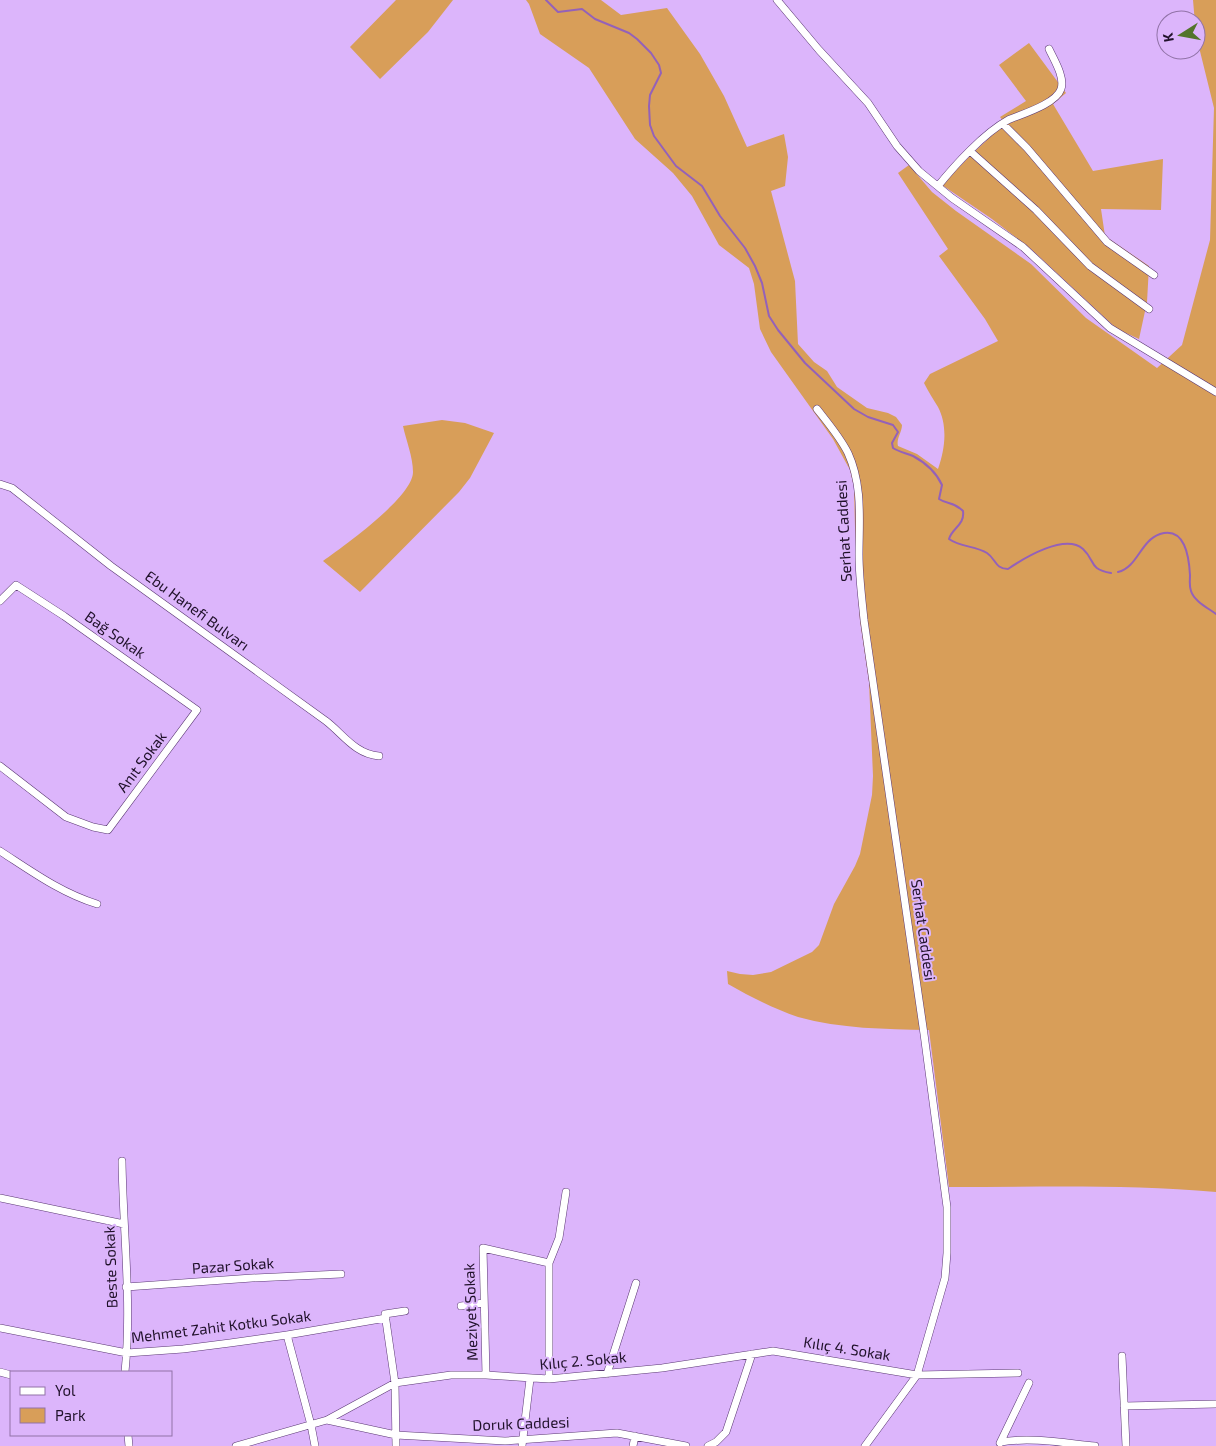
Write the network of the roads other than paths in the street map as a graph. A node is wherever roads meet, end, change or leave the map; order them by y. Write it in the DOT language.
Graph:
graph roads {
  1 [pos="776,0"];
  2 [pos="1049,49"];
  3 [pos="1003,124"];
  4 [pos="970,151"];
  5 [pos="938,186"];
  6 [pos="1154,274"];
  7 [pos="1149,308"];
  8 [pos="1216,392"];
  9 [pos="817,409"];
  10 [pos="0,484"];
  11 [pos="0,601"];
  12 [pos="197,710"];
  13 [pos="379,756"];
  14 [pos="0,766"];
  15 [pos="0,851"];
  16 [pos="97,904"];
  17 [pos="122,1161"];
  18 [pos="566,1192"];
  19 [pos="0,1198"];
  20 [pos="124,1224"];
  21 [pos="549,1263"];
  22 [pos="342,1274"];
  23 [pos="636,1284"];
  24 [pos="126,1287"];
  25 [pos="484,1303"];
  26 [pos="461,1306"];
  27 [pos="405,1311"];
  28 [pos="385,1316"];
  29 [pos="0,1328"];
  30 [pos="287,1335"];
  31 [pos="773,1351"];
  32 [pos="127,1353"];
  33 [pos="752,1354"];
  34 [pos="1122,1356"];
  35 [pos="125,1371"];
  36 [pos="1018,1373"];
  37 [pos="608,1374"];
  38 [pos="486,1375"];
  39 [pos="917,1375"];
  40 [pos="530,1379"];
  41 [pos="549,1379"];
  42 [pos="396,1383"];
  43 [pos="1029,1383"];
  44 [pos="1216,1404"];
  45 [pos="1124,1406"];
  46 [pos="327,1420"];
  47 [pos="311,1425"];
  48 [pos="396,1435"];
  49 [pos="635,1436"];
  50 [pos="523,1443"];
  51 [pos="1000,1444"];
  52 [pos="236,1446"];
  53 [pos="315,1446"];
  54 [pos="396,1446"];
  55 [pos="633,1446"];
  56 [pos="686,1446"];
  57 [pos="708,1446"];
  58 [pos="865,1446"];
  59 [pos="1095,1446"];
  60 [pos="1126,1446"];
  1 -- 5 [label="street"];
  2 -- 3 [label="street"];
  3 -- 4 [label="street"];
  3 -- 6 [label="street"];
  4 -- 5 [label="street"];
  4 -- 7 [label="street"];
  5 -- 8 [label="street"];
  9 -- 39 [label="street, Serhat Caddesi"];
  10 -- 13 [label="street, Ebu Hanefi Bulvarı"];
  11 -- 12 [label="street, Bağ Sokak"];
  12 -- 14 [label="street, Anıt Sokak"];
  15 -- 16 [label="street"];
  17 -- 20 [label="street, Beste Sokak"];
  18 -- 21 [label="street"];
  19 -- 20 [label="street"];
  20 -- 24 [label="street, Beste Sokak"];
  21 -- 25 [label="street, Meziyet Sokak"];
  21 -- 41 [label="street"];
  22 -- 24 [label="street, Pazar Sokak"];
  23 -- 37 [label="street"];
  24 -- 32 [label="street, Beste Sokak"];
  25 -- 26 [label="street"];
  25 -- 38 [label="street, Meziyet Sokak"];
  27 -- 28 [label="street, Mehmet Zahit Kotku Sokak"];
  28 -- 30 [label="street, Mehmet Zahit Kotku Sokak"];
  28 -- 42 [label="street"];
  29 -- 32 [label="street, Mehmet Zahit Kotku Sokak"];
  30 -- 32 [label="street, Mehmet Zahit Kotku Sokak"];
  30 -- 47 [label="street"];
  31 -- 33 [label="street, Kılıç 2. Sokak"];
  31 -- 39 [label="street, Kılıç 4. Sokak"];
  32 -- 35 [label="street, Beste Sokak"];
  33 -- 37 [label="street, Kılıç 2. Sokak"];
  33 -- 57 [label="street"];
  34 -- 45 [label="street"];
  36 -- 39 [label="street, Kılıç 4. Sokak"];
  37 -- 41 [label="street, Kılıç 2. Sokak"];
  38 -- 40 [label="street, Kılıç 2. Sokak"];
  38 -- 42 [label="street, Kılıç 2. Sokak"];
  39 -- 58 [label="street, Serhat Caddesi"];
  40 -- 41 [label="street, Kılıç 2. Sokak"];
  40 -- 50 [label="street"];
  42 -- 46 [label="street, Kılıç 2. Sokak"];
  42 -- 48 [label="street"];
  43 -- 51 [label="street"];
  44 -- 45 [label="street"];
  45 -- 60 [label="street"];
  46 -- 47 [label="street, Kılıç 2. Sokak"];
  46 -- 48 [label="street, Doruk Caddesi"];
  47 -- 52 [label="street, Kılıç 2. Sokak"];
  47 -- 53 [label="street"];
  48 -- 50 [label="street, Doruk Caddesi"];
  48 -- 54 [label="street"];
  49 -- 50 [label="street, Doruk Caddesi"];
  49 -- 55 [label="street"];
  49 -- 56 [label="street, Doruk Caddesi"];
  51 -- 59 [label="street"];
}
